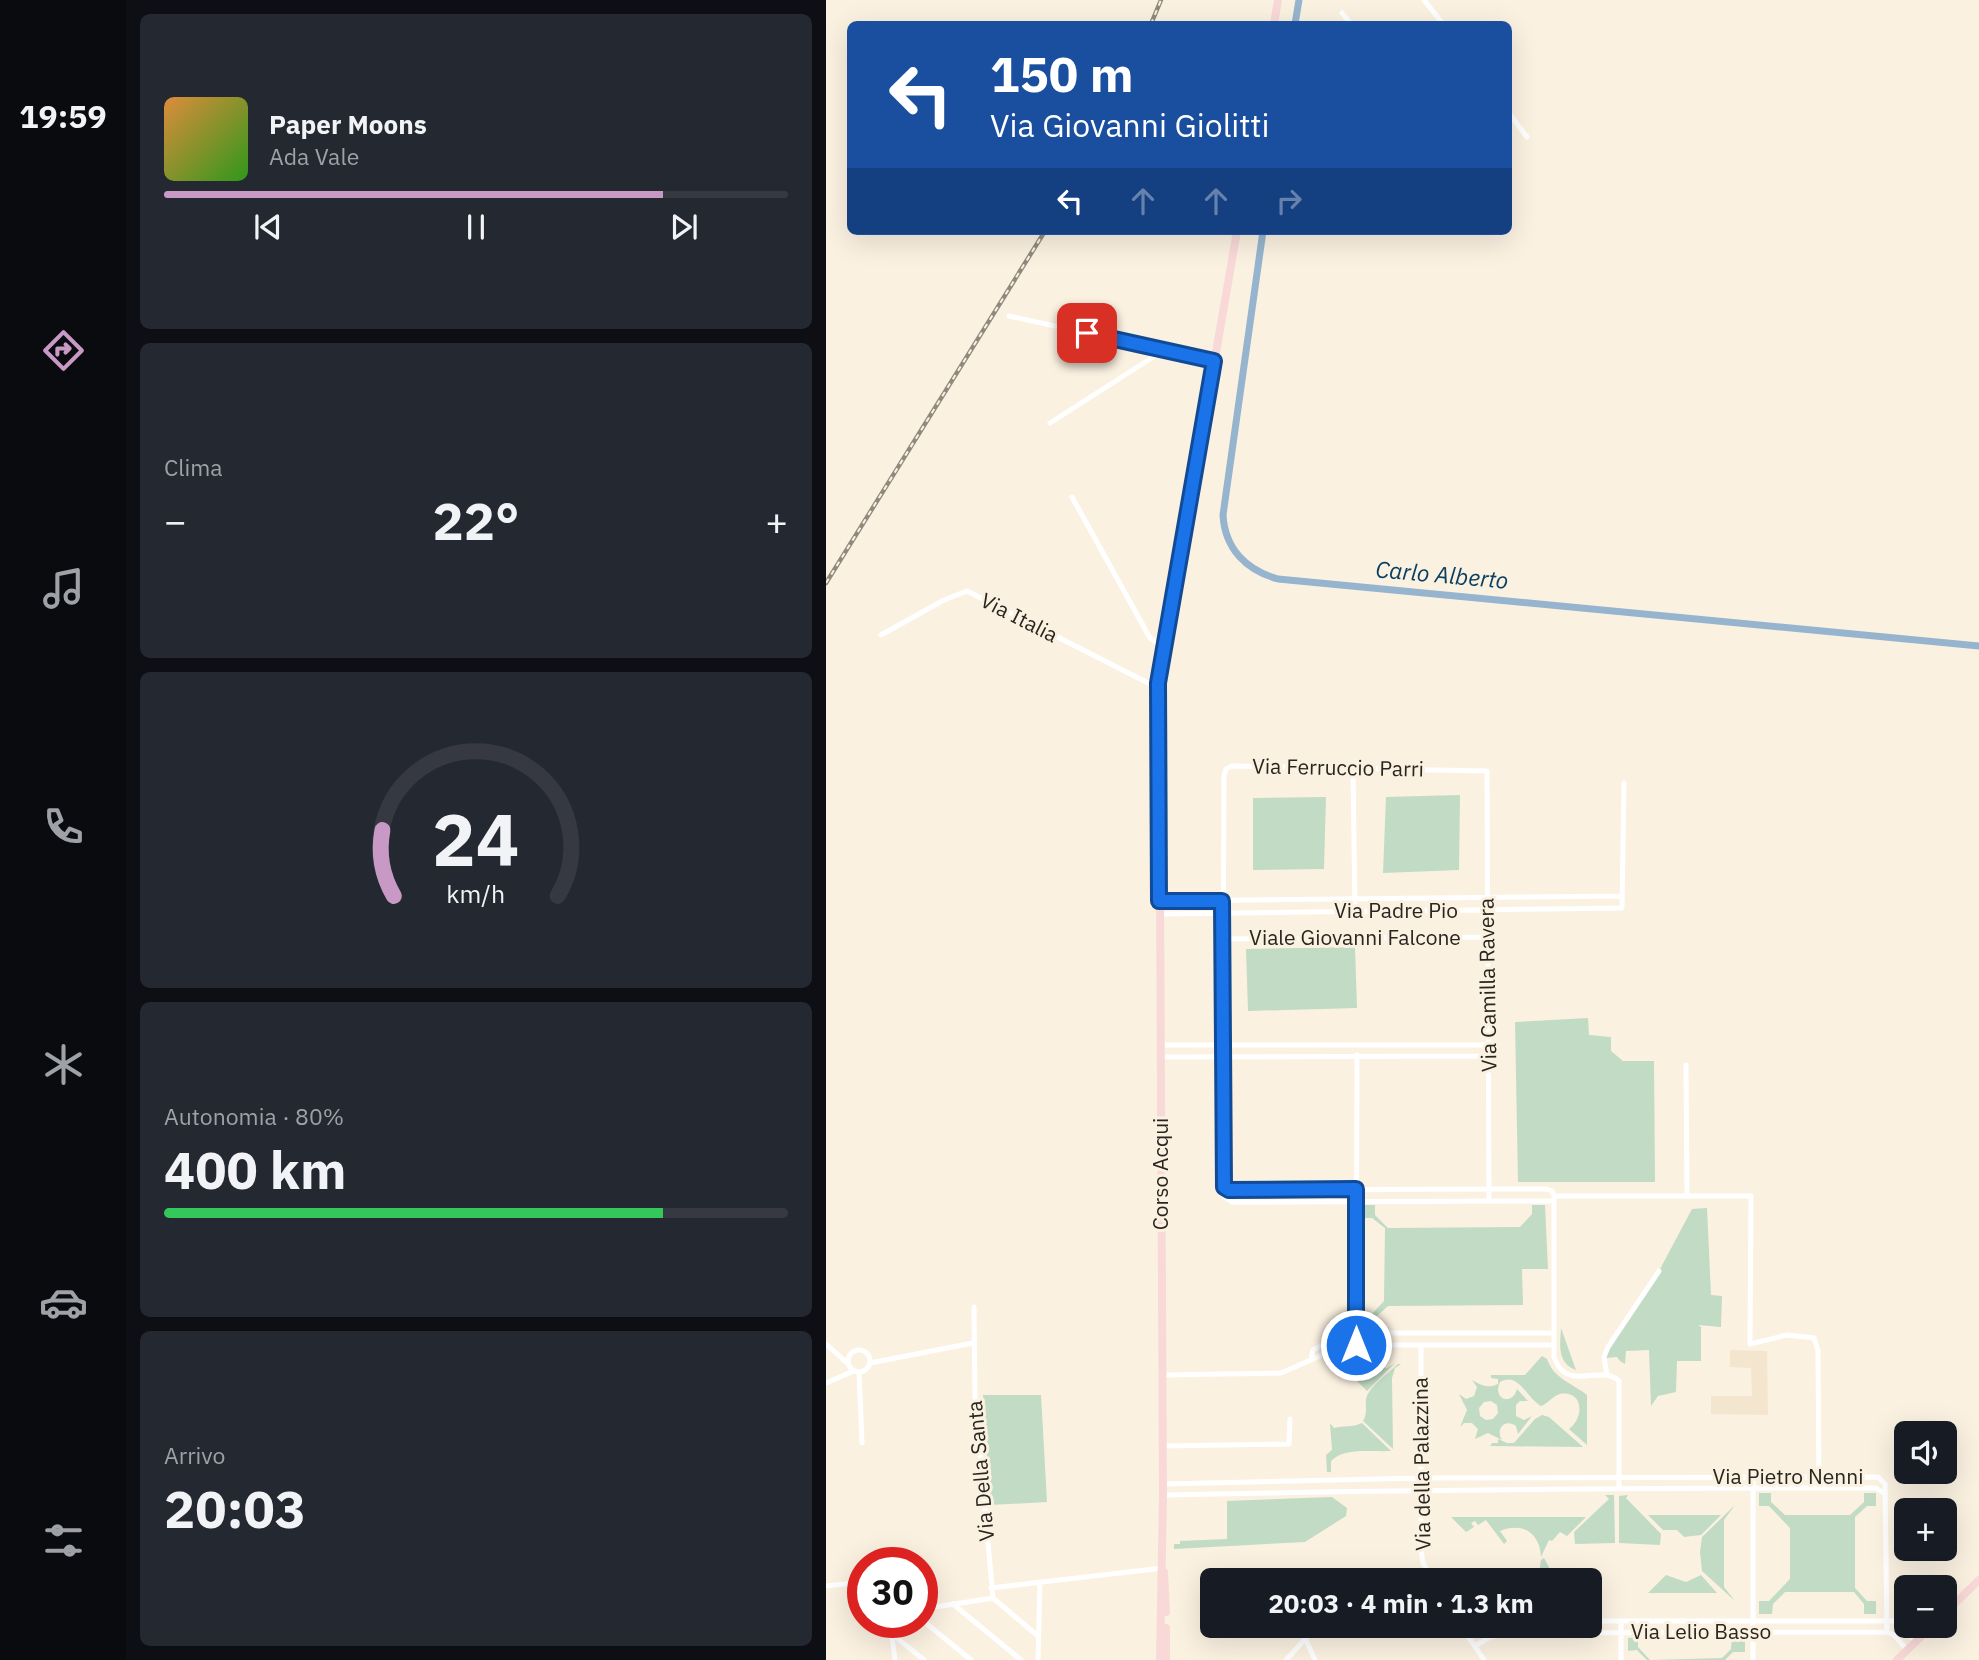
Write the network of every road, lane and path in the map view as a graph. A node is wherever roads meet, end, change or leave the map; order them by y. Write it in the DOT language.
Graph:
graph roads {
  1 [pos="1278,0"];
  2 [pos="1424,0"];
  3 [pos="1342,13"];
  4 [pos="1274,21"];
  5 [pos="1349,21"];
  6 [pos="1441,21"];
  7 [pos="1512,117"];
  8 [pos="1527,136"];
  9 [pos="1236,235"];
  10 [pos="1009,316"];
  11 [pos="1164,350"];
  12 [pos="1214,361"];
  13 [pos="1050,423"];
  14 [pos="1072,497"];
  15 [pos="881,635"];
  16 [pos="1164,648"];
  17 [pos="1158,688"];
  18 [pos="1353,769"];
  19 [pos="1487,771"];
  20 [pos="1624,783"];
  21 [pos="1622,896"];
  22 [pos="1487,898"];
  23 [pos="1355,900"];
  24 [pos="1159,901"];
  25 [pos="1222,901"];
  26 [pos="1355,911"];
  27 [pos="1488,911"];
  28 [pos="1222,912"];
  29 [pos="1159,914"];
  30 [pos="1488,937"];
  31 [pos="1222,939"];
  32 [pos="1224,1044"];
  33 [pos="1160,1045"];
  34 [pos="1489,1045"];
  35 [pos="1357,1055"];
  36 [pos="1223,1056"];
  37 [pos="1490,1056"];
  38 [pos="1160,1057"];
  39 [pos="1686,1065"];
  40 [pos="1222,1184"];
  41 [pos="1489,1188"];
  42 [pos="1356,1189"];
  43 [pos="1687,1196"];
  44 [pos="1554,1197"];
  45 [pos="1489,1200"];
  46 [pos="1356,1201"];
  47 [pos="1658,1271"];
  48 [pos="974,1307"];
  49 [pos="1356,1333"];
  50 [pos="1553,1333"];
  51 [pos="826,1343"];
  52 [pos="973,1343"];
  53 [pos="1356,1345"];
  54 [pos="1421,1345"];
  55 [pos="1553,1345"];
  56 [pos="1311,1360"];
  57 [pos="848,1363"];
  58 [pos="870,1363"];
  59 [pos="856,1372"];
  60 [pos="1161,1375"];
  61 [pos="1607,1376"];
  62 [pos="826,1383"];
  63 [pos="1290,1419"];
  64 [pos="862,1443"];
  65 [pos="1162,1446"];
  66 [pos="1753,1477"];
  67 [pos="1819,1477"];
  68 [pos="1421,1478"];
  69 [pos="1619,1478"];
  70 [pos="1163,1484"];
  71 [pos="1619,1488"];
  72 [pos="1753,1488"];
  73 [pos="1819,1488"];
  74 [pos="1421,1490"];
  75 [pos="1885,1494"];
  76 [pos="1163,1495"];
  77 [pos="1426,1568"];
  78 [pos="1163,1569"];
  79 [pos="1979,1580"];
  80 [pos="1040,1582"];
  81 [pos="847,1584"];
  82 [pos="826,1586"];
  83 [pos="991,1588"];
  84 [pos="993,1598"];
  85 [pos="1957,1601"];
  86 [pos="953,1604"];
  87 [pos="938,1606"];
  88 [pos="1887,1620"];
  89 [pos="1602,1621"];
  90 [pos="1621,1621"];
  91 [pos="1754,1621"];
  92 [pos="1754,1632"];
  93 [pos="1887,1632"];
  94 [pos="938,1633"];
  95 [pos="1621,1633"];
  96 [pos="1038,1636"];
  97 [pos="892,1638"];
  98 [pos="897,1638"];
  99 [pos="1305,1638"];
  100 [pos="1469,1638"];
  101 [pos="1920,1638"];
  102 [pos="1916,1642"];
  103 [pos="1475,1646"];
  104 [pos="1907,1650"];
  105 [pos="895,1660"];
  106 [pos="924,1660"];
  107 [pos="971,1660"];
  108 [pos="1021,1660"];
  109 [pos="1038,1660"];
  110 [pos="1160,1660"];
  111 [pos="1166,1660"];
  112 [pos="1286,1660"];
  113 [pos="1315,1660"];
  114 [pos="1484,1660"];
  115 [pos="1621,1660"];
  116 [pos="1754,1660"];
  117 [pos="1897,1660"];
  1 -- 4 [label="street"];
  2 -- 6 [label="street"];
  3 -- 5 [label="street"];
  7 -- 8 [label="street"];
  9 -- 12 [label="street, Corso Acqui"];
  10 -- 11 [label="street"];
  11 -- 12 [label="street"];
  11 -- 13 [label="street"];
  12 -- 16 [label="street, Corso Acqui"];
  14 -- 16 [label="street"];
  15 -- 17 [label="street, Via Italia"];
  16 -- 17 [label="street, Corso Acqui"];
  17 -- 24 [label="street, Corso Acqui"];
  18 -- 19 [label="street, Via Ferruccio Parri"];
  18 -- 23 [label="street"];
  18 -- 25 [label="street, Via Ferruccio Parri"];
  19 -- 22 [label="street, Via Camilla Ravera"];
  20 -- 21 [label="street"];
  21 -- 22 [label="street, Via Padre Pio"];
  21 -- 27 [label="street, Via Padre Pio"];
  22 -- 23 [label="street, Via Padre Pio"];
  22 -- 27 [label="street, Via Camilla Ravera"];
  23 -- 25 [label="street, Via Padre Pio"];
  23 -- 26 [label="street"];
  24 -- 25 [label="street, Via Padre Pio"];
  24 -- 29 [label="street, Corso Acqui"];
  25 -- 28 [label="street, Via Ferruccio Parri"];
  26 -- 27 [label="street, Via Padre Pio"];
  26 -- 28 [label="street, Via Padre Pio"];
  27 -- 30 [label="street, Via Camilla Ravera"];
  28 -- 29 [label="street, Via Padre Pio"];
  28 -- 31 [label="street, Via Ferruccio Parri"];
  29 -- 33 [label="street, Corso Acqui"];
  30 -- 31 [label="street, Viale Giovanni Falcone"];
  30 -- 34 [label="street, Via Camilla Ravera"];
  31 -- 32 [label="street, Via Ferruccio Parri"];
  32 -- 33 [label="street"];
  32 -- 34 [label="street"];
  32 -- 36 [label="street, Via Ferruccio Parri"];
  33 -- 38 [label="street, Corso Acqui"];
  34 -- 37 [label="street, Via Camilla Ravera"];
  35 -- 36 [label="street"];
  35 -- 37 [label="street"];
  35 -- 42 [label="street"];
  36 -- 38 [label="street"];
  36 -- 40 [label="street, Via Ferruccio Parri"];
  37 -- 41 [label="street, Via Camilla Ravera"];
  38 -- 60 [label="street, Corso Acqui"];
  39 -- 43 [label="street"];
  40 -- 42 [label="street"];
  40 -- 46 [label="street"];
  41 -- 42 [label="street"];
  41 -- 44 [label="street"];
  41 -- 45 [label="street, Via Camilla Ravera"];
  42 -- 46 [label="street"];
  43 -- 44 [label="street"];
  43 -- 67 [label="street"];
  44 -- 45 [label="street"];
  44 -- 50 [label="street"];
  45 -- 46 [label="street"];
  46 -- 49 [label="street"];
  47 -- 61 [label="street"];
  48 -- 52 [label="street, Via Della Santa"];
  49 -- 50 [label="street"];
  49 -- 53 [label="street"];
  49 -- 56 [label="street"];
  50 -- 55 [label="street"];
  51 -- 57 [label="street"];
  52 -- 58 [label="street"];
  52 -- 83 [label="street, Via Della Santa"];
  53 -- 54 [label="street"];
  53 -- 56 [label="street"];
  54 -- 55 [label="street"];
  54 -- 68 [label="street, Via della Palazzina"];
  55 -- 61 [label="street"];
  56 -- 60 [label="street"];
  57 -- 58 [label="street"];
  57 -- 59 [label="street"];
  58 -- 59 [label="street"];
  59 -- 62 [label="street"];
  59 -- 64 [label="street"];
  60 -- 65 [label="street, Corso Acqui"];
  61 -- 69 [label="street"];
  63 -- 65 [label="street"];
  65 -- 70 [label="street, Corso Acqui"];
  66 -- 67 [label="street, Via Pietro Nenni"];
  66 -- 69 [label="street, Via Pietro Nenni"];
  66 -- 72 [label="street"];
  67 -- 73 [label="street"];
  67 -- 75 [label="street, Via Pietro Nenni"];
  68 -- 69 [label="street, Via Pietro Nenni"];
  68 -- 70 [label="street, Via Pietro Nenni"];
  68 -- 74 [label="street, Via della Palazzina"];
  69 -- 71 [label="street"];
  70 -- 76 [label="street, Corso Acqui"];
  71 -- 72 [label="street, Via Pietro Nenni"];
  71 -- 74 [label="street, Via Pietro Nenni"];
  72 -- 73 [label="street, Via Pietro Nenni"];
  72 -- 91 [label="street"];
  73 -- 75 [label="street, Via Pietro Nenni"];
  74 -- 76 [label="street, Via Pietro Nenni"];
  74 -- 77 [label="street, Via della Palazzina"];
  75 -- 88 [label="street"];
  76 -- 78 [label="street, Corso Acqui"];
  78 -- 80 [label="street"];
  78 -- 110 [label="street, Corso Acqui"];
  78 -- 111 [label="street"];
  79 -- 85 [label="street"];
  80 -- 83 [label="street"];
  80 -- 96 [label="street"];
  81 -- 82 [label="street"];
  83 -- 84 [label="street, Via Della Santa"];
  84 -- 86 [label="street"];
  84 -- 96 [label="street"];
  86 -- 87 [label="street"];
  86 -- 108 [label="street"];
  88 -- 91 [label="street"];
  88 -- 93 [label="street"];
  88 -- 102 [label="street"];
  89 -- 90 [label="street"];
  90 -- 91 [label="street"];
  90 -- 95 [label="street"];
  91 -- 92 [label="street"];
  92 -- 93 [label="street, Via Lelio Basso"];
  92 -- 95 [label="street, Via Lelio Basso"];
  92 -- 116 [label="street"];
  93 -- 104 [label="street"];
  94 -- 107 [label="street"];
  95 -- 103 [label="street, Via Lelio Basso"];
  95 -- 115 [label="street"];
  96 -- 109 [label="street"];
  97 -- 105 [label="street"];
  98 -- 106 [label="street"];
  99 -- 112 [label="street"];
  99 -- 113 [label="street"];
  100 -- 103 [label="street"];
  101 -- 102 [label="street"];
  102 -- 104 [label="street"];
  103 -- 114 [label="street"];
  104 -- 117 [label="street"];
}
